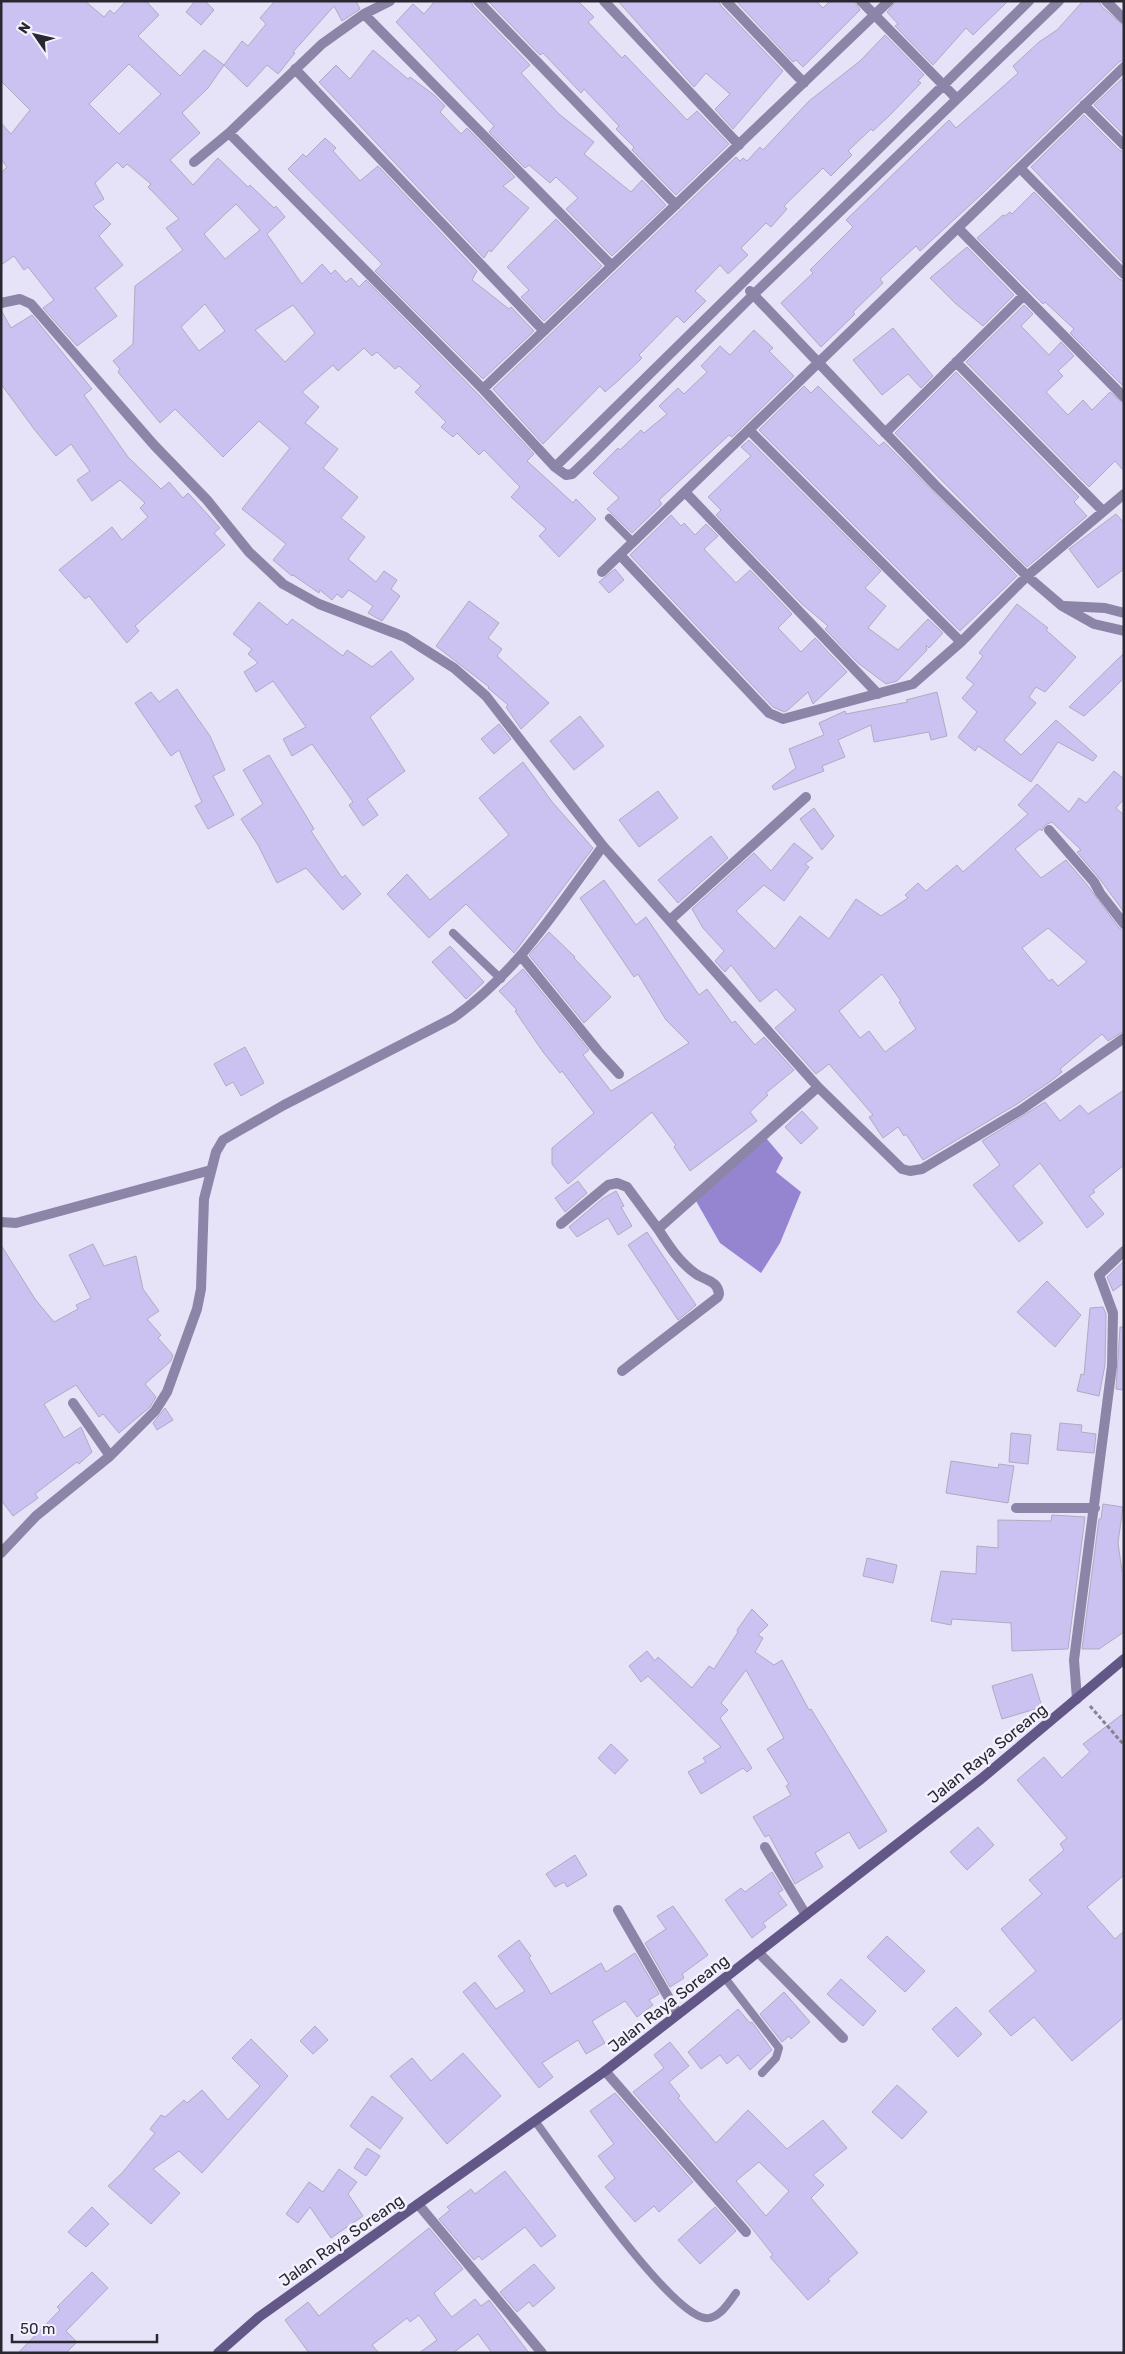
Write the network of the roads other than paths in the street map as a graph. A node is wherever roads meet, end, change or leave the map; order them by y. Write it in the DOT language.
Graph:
graph roads {
  1 [pos="390,1"];
  2 [pos="478,1"];
  3 [pos="604,1"];
  4 [pos="726,1"];
  5 [pos="861,1"];
  6 [pos="889,1"];
  7 [pos="1029,1"];
  8 [pos="1059,1"];
  9 [pos="1106,1"];
  10 [pos="364,14"];
  11 [pos="875,15"];
  12 [pos="1124,19"];
  13 [pos="1124,67"];
  14 [pos="295,69"];
  15 [pos="804,83"];
  16 [pos="944,85"];
  17 [pos="956,98"];
  18 [pos="1084,105"];
  19 [pos="229,133"];
  20 [pos="739,145"];
  21 [pos="1124,145"];
  22 [pos="194,162"];
  23 [pos="1020,168"];
  24 [pos="676,205"];
  25 [pos="958,228"];
  26 [pos="612,266"];
  27 [pos="1124,274"];
  28 [pos="742,283"];
  29 [pos="753,294"];
  30 [pos="1024,295"];
  31 [pos="1,303"];
  32 [pos="544,331"];
  33 [pos="819,362"];
  34 [pos="956,362"];
  35 [pos="483,389"];
  36 [pos="1124,397"];
  37 [pos="749,430"];
  38 [pos="885,433"];
  39 [pos="556,466"];
  40 [pos="685,492"];
  41 [pos="1124,494"];
  42 [pos="1103,511"];
  43 [pos="609,518"];
  44 [pos="632,542"];
  45 [pos="620,555"];
  46 [pos="602,572"];
  47 [pos="1027,576"];
  48 [pos="1062,606"];
  49 [pos="1124,613"];
  50 [pos="1124,631"];
  51 [pos="961,642"];
  52 [pos="878,694"];
  53 [pos="806,797"];
  54 [pos="1050,830"];
  55 [pos="603,846"];
  56 [pos="670,920"];
  57 [pos="1124,924"];
  58 [pos="453,932"];
  59 [pos="521,956"];
  60 [pos="501,979"];
  61 [pos="1124,1038"];
  62 [pos="619,1074"];
  63 [pos="818,1087"];
  64 [pos="211,1170"];
  65 [pos="2,1223"];
  66 [pos="560,1224"];
  67 [pos="658,1228"];
  68 [pos="1124,1251"];
  69 [pos="622,1371"];
  70 [pos="73,1403"];
  71 [pos="110,1456"];
  72 [pos="1016,1508"];
  73 [pos="1095,1508"];
  74 [pos="1,1553"];
  75 [pos="1124,1659"];
  76 [pos="1079,1698"];
  77 [pos="765,1847"];
  78 [pos="618,1910"];
  79 [pos="806,1915"];
  80 [pos="758,1952"];
  81 [pos="725,1978"];
  82 [pos="678,2014"];
  83 [pos="843,2038"];
  84 [pos="605,2071"];
  85 [pos="762,2073"];
  86 [pos="535,2121"];
  87 [pos="418,2204"];
  88 [pos="746,2232"];
  89 [pos="736,2293"];
  90 [pos="218,2353"];
  91 [pos="542,2353"];
  1 -- 10 [label="street"];
  2 -- 24 [label="street"];
  3 -- 20 [label="street"];
  4 -- 15 [label="street"];
  5 -- 11 [label="street"];
  6 -- 11 [label="street"];
  7 -- 16 [label="street"];
  8 -- 17 [label="street"];
  9 -- 12 [label="street"];
  10 -- 14 [label="street"];
  10 -- 26 [label="street"];
  11 -- 15 [label="street"];
  11 -- 16 [label="street"];
  13 -- 18 [label="street"];
  14 -- 19 [label="street"];
  14 -- 32 [label="street"];
  15 -- 20 [label="street"];
  16 -- 17 [label="street"];
  16 -- 28 [label="street"];
  17 -- 29 [label="street"];
  18 -- 21 [label="street"];
  18 -- 23 [label="street"];
  19 -- 22 [label="street"];
  19 -- 35 [label="street"];
  20 -- 24 [label="street"];
  23 -- 25 [label="street"];
  23 -- 27 [label="street"];
  24 -- 26 [label="street"];
  25 -- 30 [label="street"];
  25 -- 33 [label="street"];
  26 -- 32 [label="street"];
  28 -- 29 [label="street"];
  28 -- 39 [label="street"];
  29 -- 33 [label="street"];
  29 -- 39 [label="street"];
  30 -- 34 [label="street"];
  30 -- 36 [label="street"];
  31 -- 55 [label="street"];
  32 -- 35 [label="street"];
  33 -- 37 [label="street"];
  33 -- 38 [label="street"];
  34 -- 38 [label="street"];
  34 -- 42 [label="street"];
  35 -- 39 [label="street"];
  37 -- 40 [label="street"];
  37 -- 51 [label="street"];
  38 -- 47 [label="street"];
  40 -- 44 [label="street"];
  40 -- 52 [label="street"];
  41 -- 42 [label="street"];
  42 -- 47 [label="street"];
  43 -- 44 [label="lane"];
  44 -- 45 [label="street"];
  45 -- 46 [label="street"];
  45 -- 52 [label="street"];
  47 -- 48 [label="street"];
  47 -- 51 [label="street"];
  48 -- 49 [label="street"];
  48 -- 50 [label="street"];
  51 -- 52 [label="street"];
  53 -- 56 [label="street"];
  54 -- 57 [label="street"];
  55 -- 56 [label="street"];
  55 -- 59 [label="street"];
  56 -- 63 [label="street"];
  58 -- 60 [label="lane"];
  59 -- 60 [label="street"];
  59 -- 62 [label="street"];
  60 -- 64 [label="street"];
  61 -- 63 [label="street"];
  63 -- 67 [label="street"];
  64 -- 65 [label="street"];
  64 -- 71 [label="street"];
  66 -- 67 [label="street"];
  67 -- 69 [label="street"];
  68 -- 73 [label="street"];
  70 -- 71 [label="street"];
  71 -- 74 [label="street"];
  72 -- 73 [label="street"];
  73 -- 76 [label="street"];
  75 -- 76 [label="main road, Jalan Raya Soreang"];
  76 -- 79 [label="main road, Jalan Raya Soreang"];
  77 -- 79 [label="street"];
  78 -- 82 [label="street"];
  79 -- 80 [label="main road, Jalan Raya Soreang"];
  80 -- 81 [label="main road, Jalan Raya Soreang"];
  80 -- 83 [label="street"];
  81 -- 82 [label="main road, Jalan Raya Soreang"];
  81 -- 85 [label="lane"];
  82 -- 84 [label="main road, Jalan Raya Soreang"];
  84 -- 86 [label="main road, Jalan Raya Soreang"];
  84 -- 88 [label="street"];
  86 -- 87 [label="main road, Jalan Raya Soreang"];
  86 -- 89 [label="lane"];
  87 -- 90 [label="main road, Jalan Raya Soreang"];
  87 -- 91 [label="street"];
}
